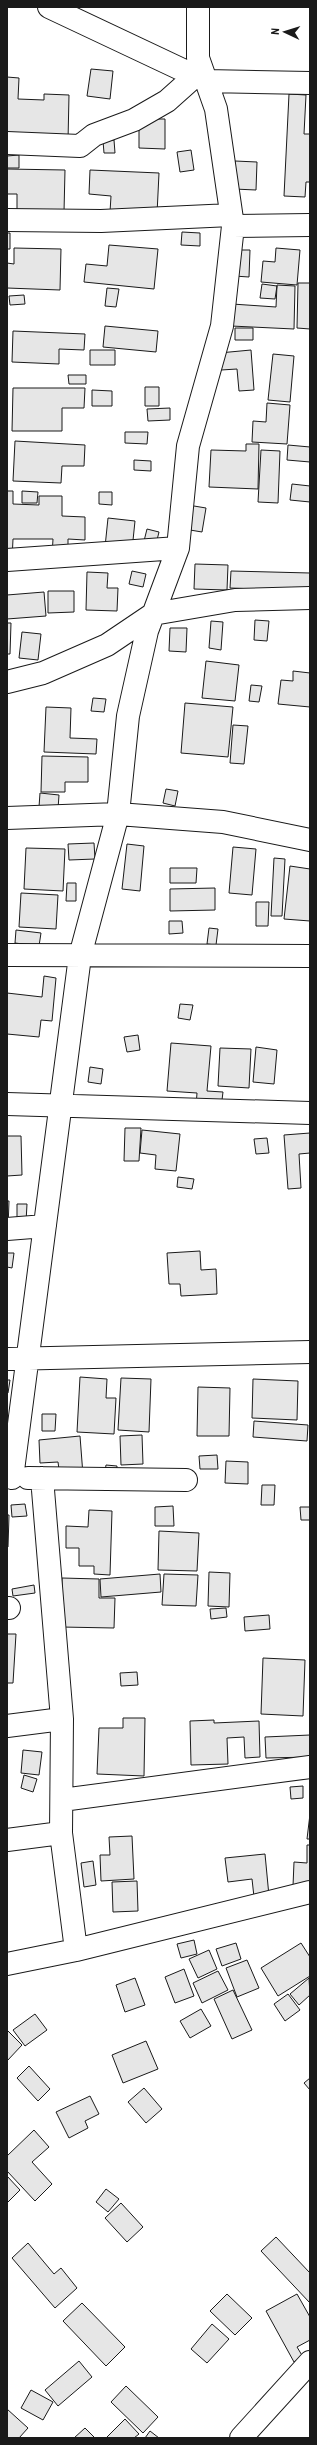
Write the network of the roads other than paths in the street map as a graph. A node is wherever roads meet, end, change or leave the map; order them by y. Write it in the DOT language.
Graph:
graph roads {
  1 [pos="49,7"];
  2 [pos="198,7"];
  3 [pos="201,79"];
  4 [pos="310,83"];
  5 [pos="7,143"];
  6 [pos="7,220"];
  7 [pos="232,221"];
  8 [pos="310,225"];
  9 [pos="178,548"];
  10 [pos="7,560"];
  11 [pos="310,598"];
  12 [pos="153,614"];
  13 [pos="7,682"];
  14 [pos="118,814"];
  15 [pos="7,818"];
  16 [pos="310,840"];
  17 [pos="7,955"];
  18 [pos="80,956"];
  19 [pos="310,956"];
  20 [pos="7,1104"];
  21 [pos="60,1107"];
  22 [pos="310,1113"];
  23 [pos="45,1226"];
  24 [pos="7,1229"];
  25 [pos="310,1352"];
  26 [pos="17,1358"];
  27 [pos="10,1478"];
  28 [pos="42,1478"];
  29 [pos="186,1480"];
  30 [pos="62,1719"];
  31 [pos="7,1726"];
  32 [pos="310,1767"];
  33 [pos="62,1800"];
  34 [pos="61,1832"];
  35 [pos="7,1840"];
  36 [pos="310,1892"];
  37 [pos="76,1950"];
  38 [pos="7,1964"];
  39 [pos="310,2362"];
  40 [pos="241,2438"];
  1 -- 3 [label="street"];
  2 -- 3 [label="street"];
  3 -- 4 [label="street"];
  3 -- 5 [label="street"];
  3 -- 7 [label="street"];
  6 -- 7 [label="street"];
  7 -- 8 [label="street"];
  7 -- 9 [label="street"];
  9 -- 10 [label="street"];
  9 -- 12 [label="street"];
  11 -- 12 [label="street"];
  12 -- 13 [label="street"];
  12 -- 14 [label="street"];
  14 -- 15 [label="street"];
  14 -- 16 [label="street"];
  14 -- 18 [label="street"];
  17 -- 18 [label="street"];
  18 -- 19 [label="street"];
  18 -- 21 [label="street"];
  20 -- 21 [label="street"];
  21 -- 22 [label="street"];
  21 -- 23 [label="street"];
  23 -- 24 [label="street"];
  23 -- 26 [label="street"];
  25 -- 26 [label="street"];
  26 -- 27 [label="street"];
  27 -- 28 [label="street"];
  28 -- 29 [label="street"];
  28 -- 30 [label="street"];
  30 -- 31 [label="street"];
  30 -- 33 [label="street"];
  32 -- 33 [label="street"];
  33 -- 34 [label="street"];
  34 -- 35 [label="street"];
  34 -- 37 [label="street"];
  36 -- 37 [label="street"];
  37 -- 38 [label="street"];
  39 -- 40 [label="street"];
}
